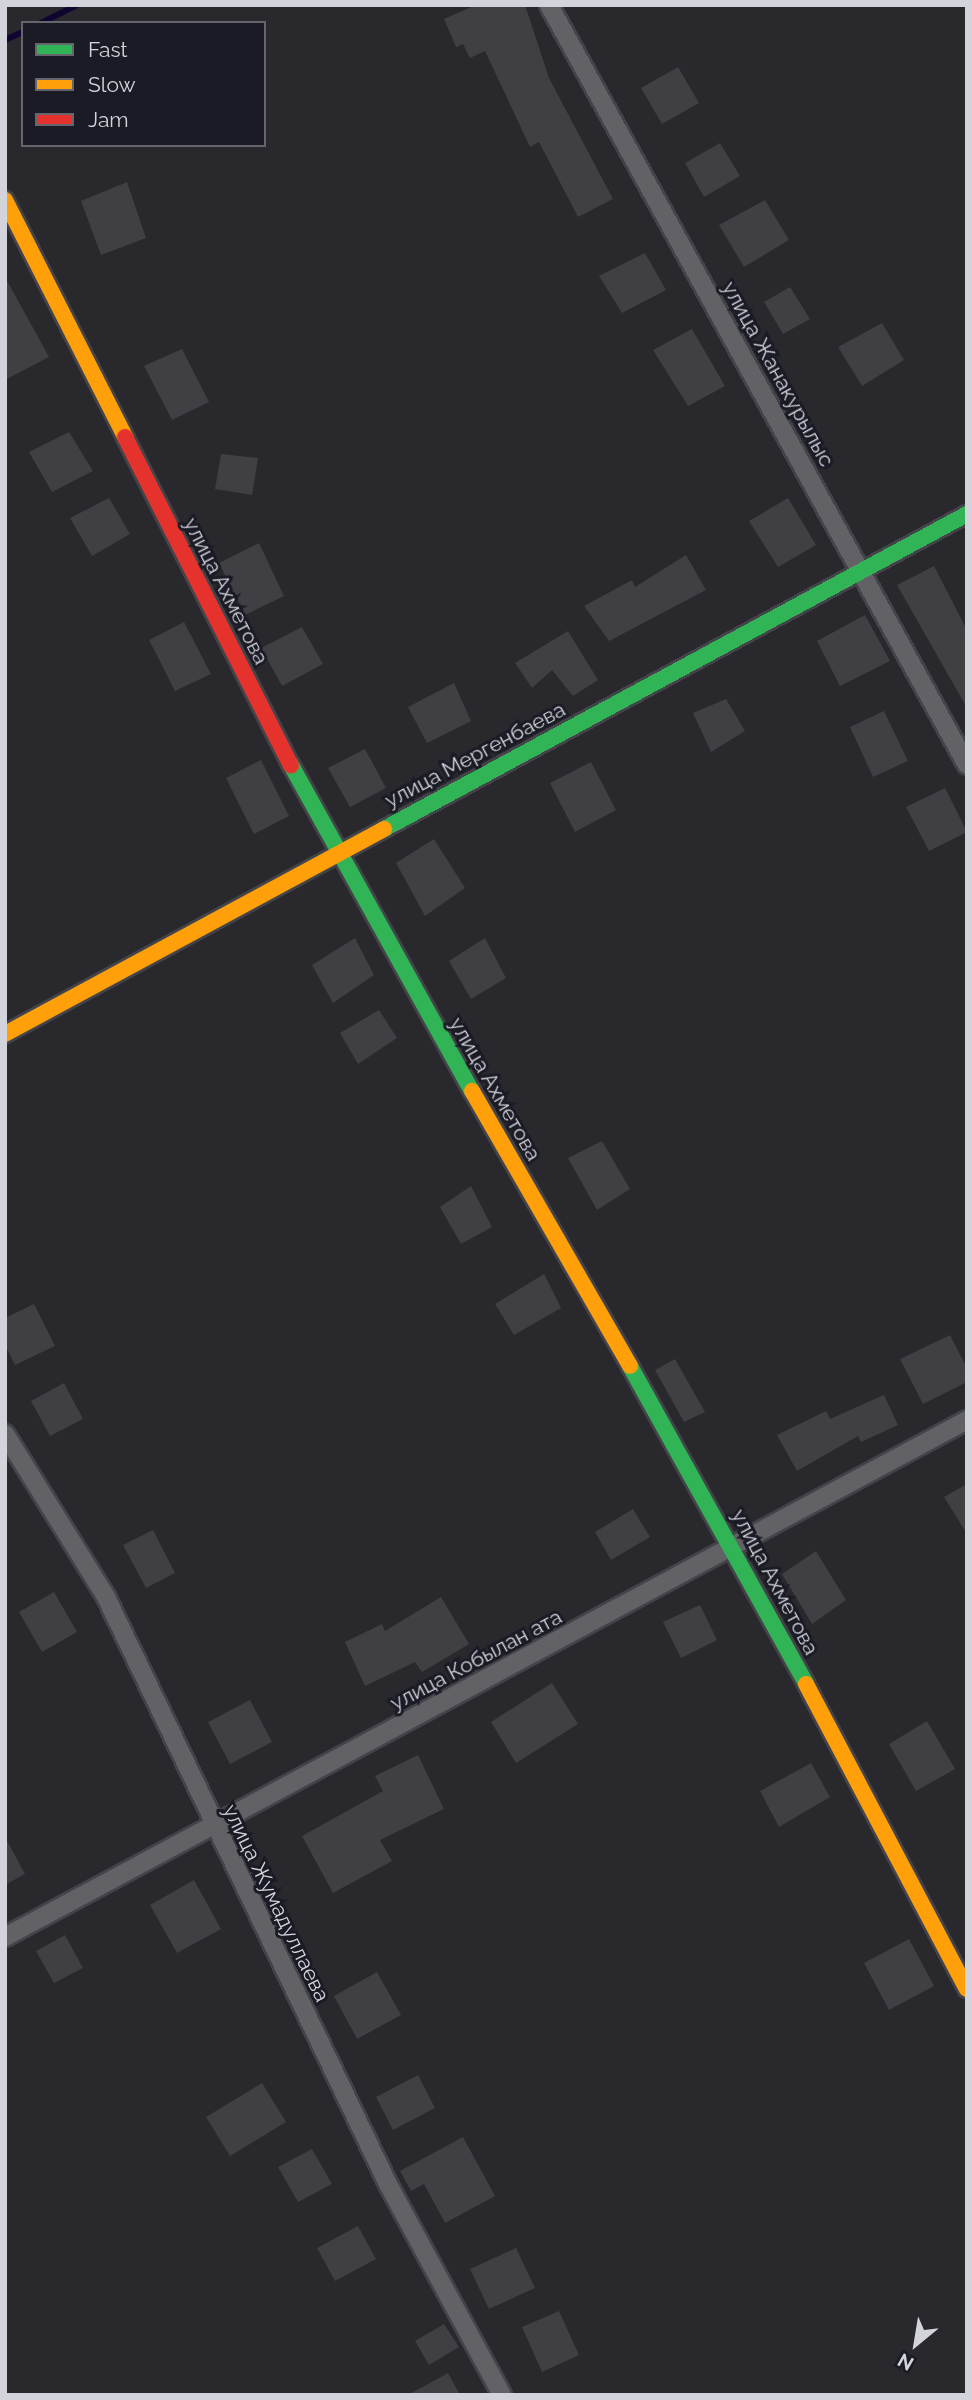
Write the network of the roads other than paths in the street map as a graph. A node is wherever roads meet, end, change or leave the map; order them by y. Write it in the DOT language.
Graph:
graph roads {
  1 [pos="549,5"];
  2 [pos="5,200"];
  3 [pos="967,514"];
  4 [pos="861,571"];
  5 [pos="967,765"];
  6 [pos="336,854"];
  7 [pos="5,1034"];
  8 [pos="967,1420"];
  9 [pos="5,1434"];
  10 [pos="734,1547"];
  11 [pos="214,1827"];
  12 [pos="5,1937"];
  13 [pos="967,1989"];
  14 [pos="502,2395"];
  1 -- 4 [label="street, улица Жанакурылыс"];
  2 -- 6 [label="street, улица Ахметова"];
  3 -- 4 [label="street, улица Мергенбаева"];
  4 -- 5 [label="street, улица Жанакурылыс"];
  4 -- 6 [label="street, улица Мергенбаева"];
  6 -- 7 [label="street, улица Мергенбаева"];
  6 -- 10 [label="street, улица Ахметова"];
  8 -- 10 [label="street, улица Кобылан ата"];
  9 -- 11 [label="street, улица Жумадуллаева"];
  10 -- 11 [label="street, улица Кобылан ата"];
  10 -- 13 [label="street, улица Ахметова"];
  11 -- 12 [label="street, улица Кобылан ата"];
  11 -- 14 [label="street, улица Жумадуллаева"];
}
